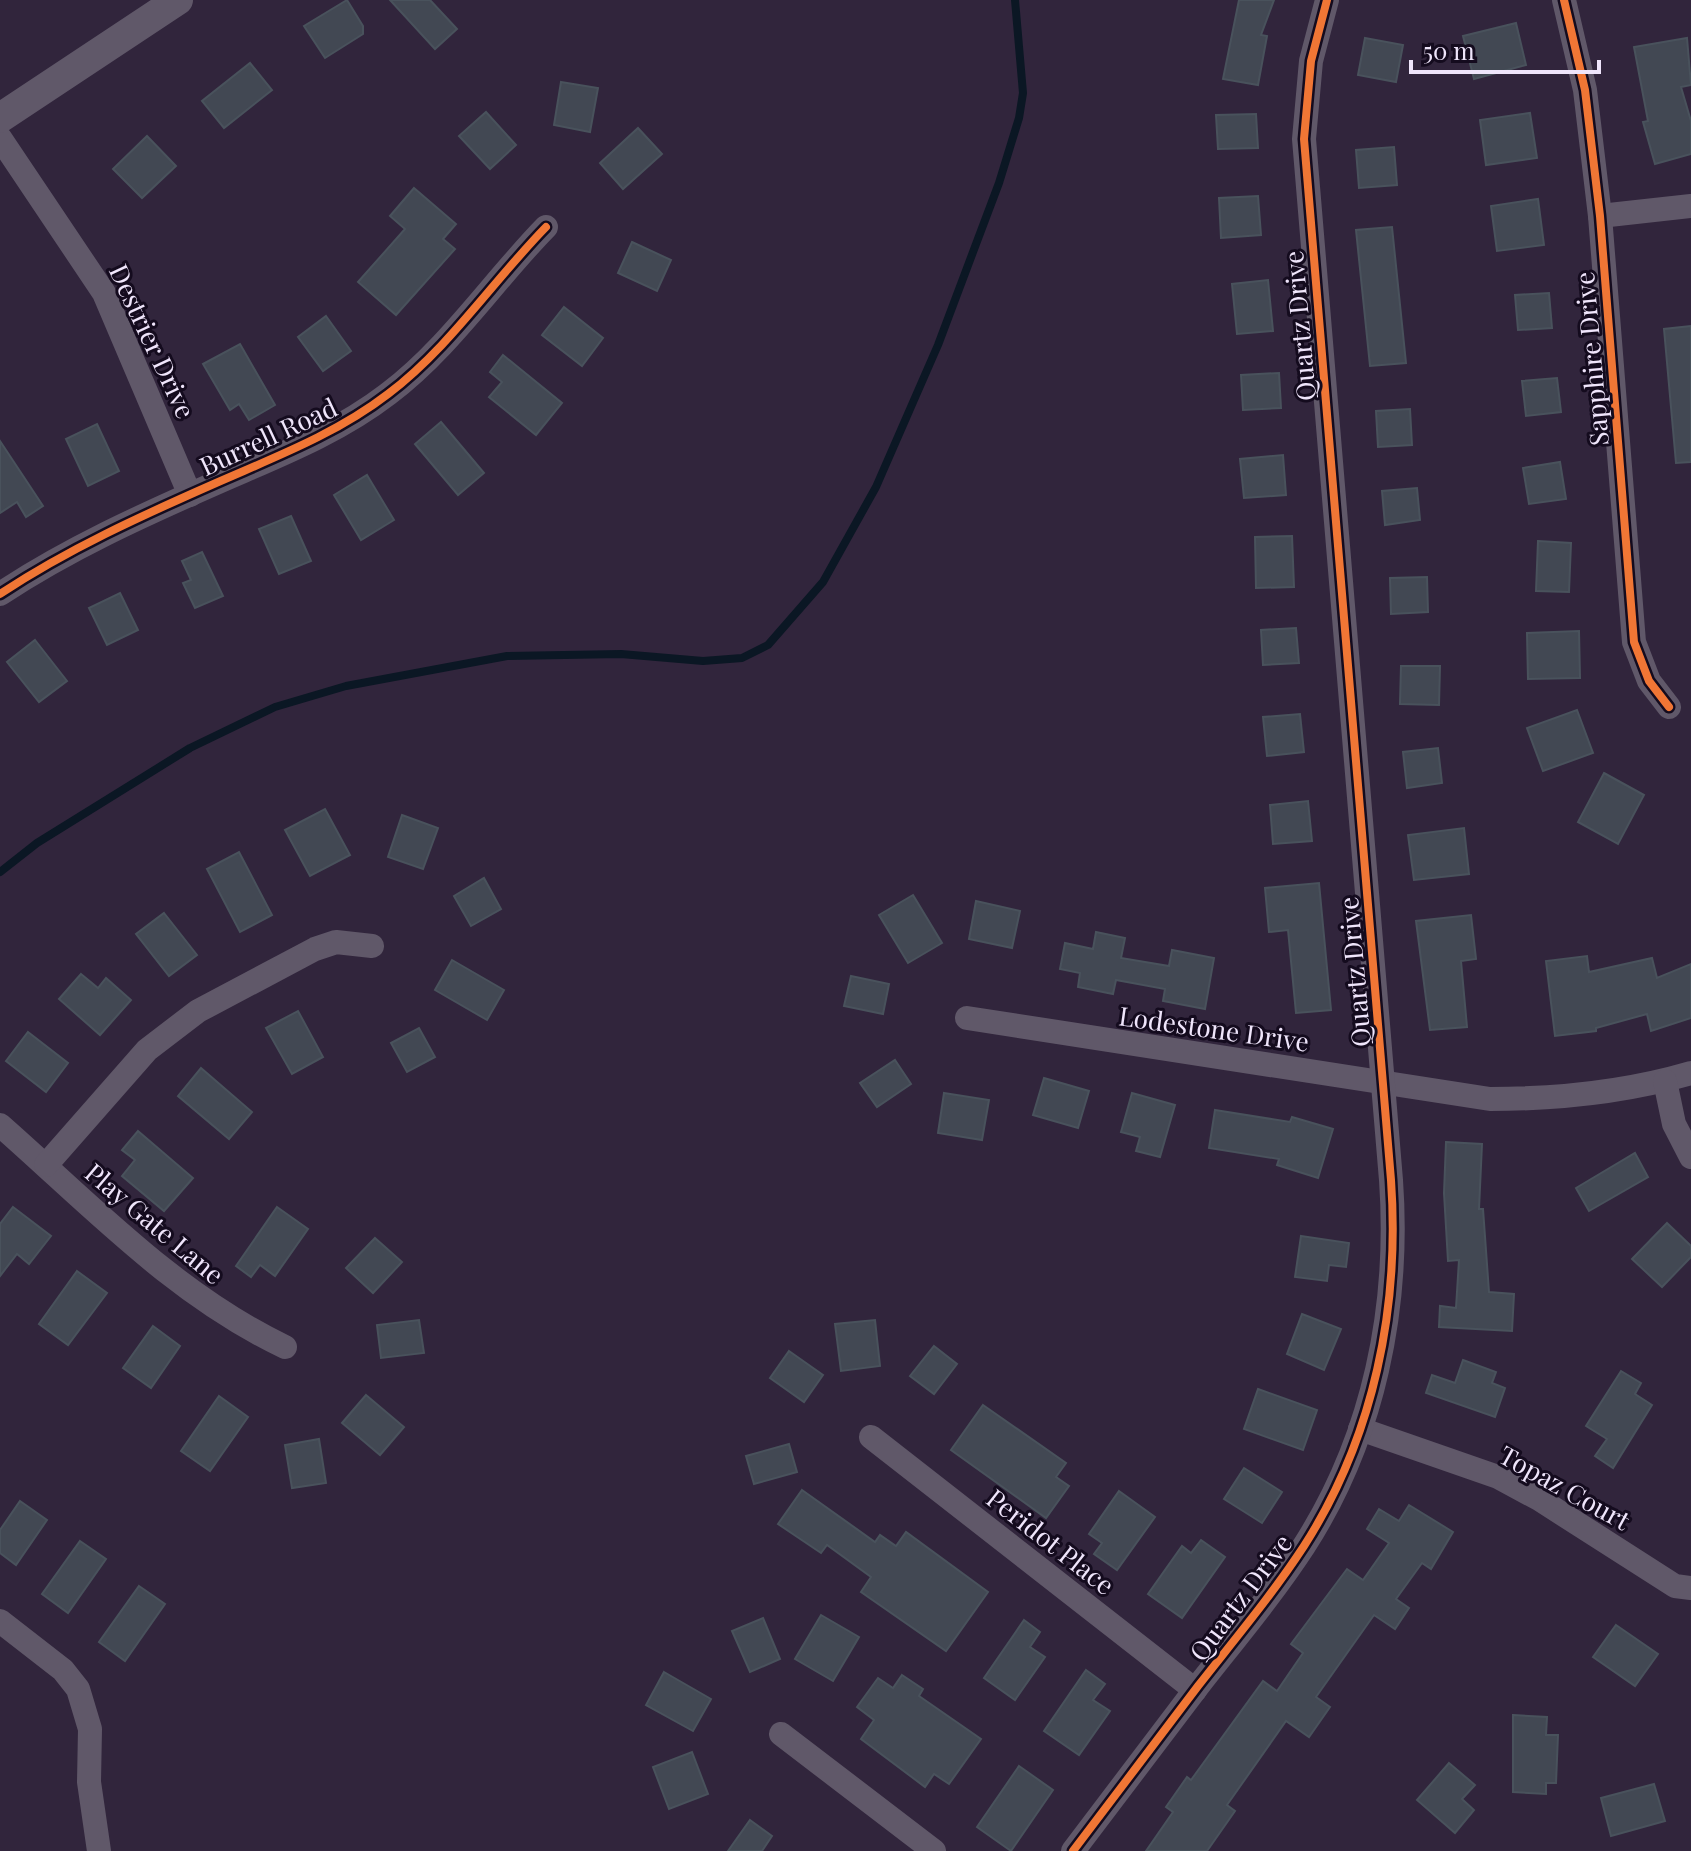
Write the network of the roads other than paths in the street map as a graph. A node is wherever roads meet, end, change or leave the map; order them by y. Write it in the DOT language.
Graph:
graph roads {
  1 [pos="178,0"];
  2 [pos="1327,0"];
  3 [pos="1564,0"];
  4 [pos="0,118"];
  5 [pos="0,138"];
  6 [pos="1691,206"];
  7 [pos="1600,216"];
  8 [pos="546,227"];
  9 [pos="190,495"];
  10 [pos="0,594"];
  11 [pos="1669,707"];
  12 [pos="372,946"];
  13 [pos="967,1018"];
  14 [pos="1691,1073"];
  15 [pos="1665,1081"];
  16 [pos="1383,1082"];
  17 [pos="0,1125"];
  18 [pos="1691,1157"];
  19 [pos="46,1165"];
  20 [pos="285,1347"];
  21 [pos="1360,1429"];
  22 [pos="871,1437"];
  23 [pos="1691,1588"];
  24 [pos="0,1621"];
  25 [pos="1195,1690"];
  26 [pos="781,1734"];
  27 [pos="99,1851"];
  28 [pos="934,1851"];
  29 [pos="1073,1851"];
  1 -- 4 [label="street"];
  2 -- 16 [label="street, Quartz Drive"];
  3 -- 7 [label="street, Sapphire Drive"];
  5 -- 9 [label="street, Destrier Drive"];
  6 -- 7 [label="street"];
  7 -- 11 [label="street, Sapphire Drive"];
  8 -- 9 [label="street, Burrell Road"];
  9 -- 10 [label="street, Burrell Road"];
  12 -- 19 [label="street"];
  13 -- 16 [label="street, Lodestone Drive"];
  14 -- 15 [label="street, Lodestone Drive"];
  15 -- 16 [label="street, Lodestone Drive"];
  15 -- 18 [label="street"];
  16 -- 21 [label="street, Quartz Drive"];
  17 -- 19 [label="street, Play Gate Lane"];
  19 -- 20 [label="street, Play Gate Lane"];
  21 -- 23 [label="street, Topaz Court"];
  21 -- 25 [label="street, Quartz Drive"];
  22 -- 25 [label="street, Peridot Place"];
  24 -- 27 [label="street"];
  25 -- 29 [label="street, Quartz Drive"];
  26 -- 28 [label="street"];
}
